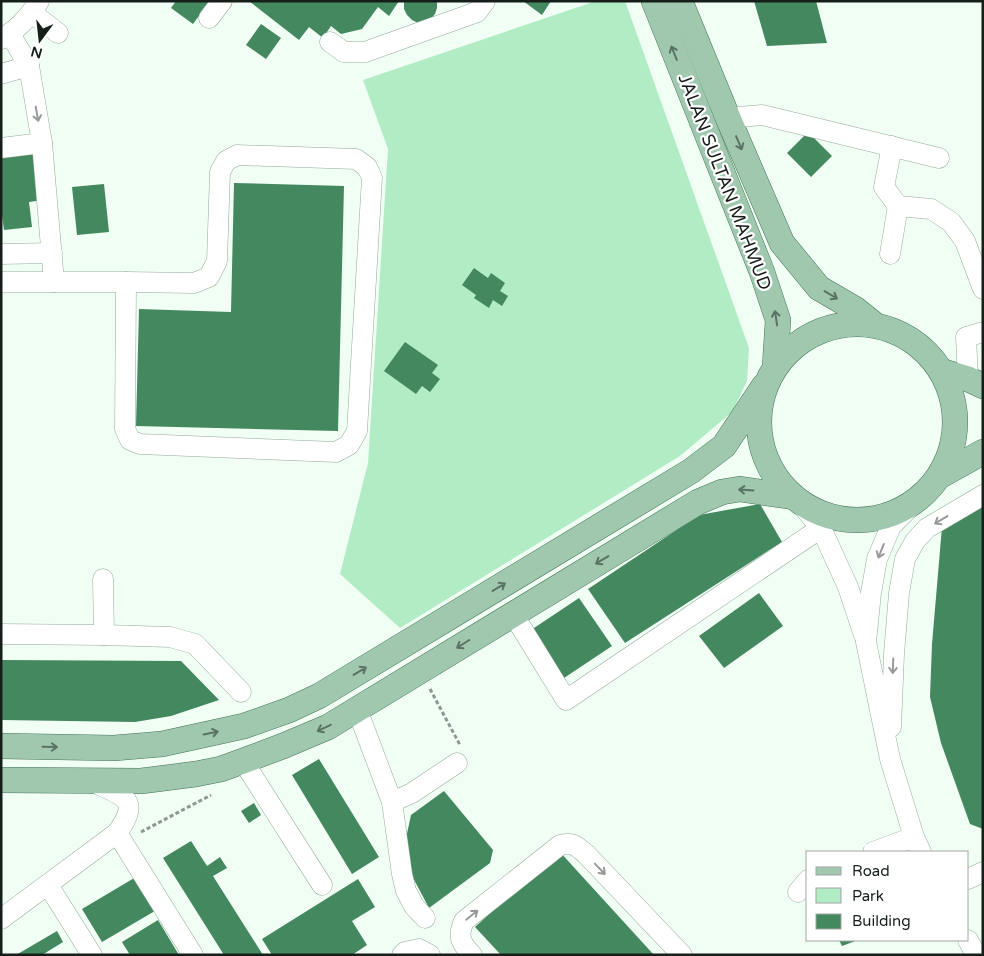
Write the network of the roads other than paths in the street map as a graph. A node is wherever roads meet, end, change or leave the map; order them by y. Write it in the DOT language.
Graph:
graph roads {
  1 [pos="222,1"];
  2 [pos="485,1"];
  3 [pos="654,1"];
  4 [pos="680,1"];
  5 [pos="36,7"];
  6 [pos="209,18"];
  7 [pos="58,33"];
  8 [pos="6,36"];
  9 [pos="330,42"];
  10 [pos="29,66"];
  11 [pos="1,74"];
  12 [pos="728,118"];
  13 [pos="42,142"];
  14 [pos="892,146"];
  15 [pos="1,148"];
  16 [pos="939,158"];
  17 [pos="898,206"];
  18 [pos="52,253"];
  19 [pos="1,254"];
  20 [pos="890,254"];
  21 [pos="1,282"];
  22 [pos="54,282"];
  23 [pos="126,282"];
  24 [pos="983,289"];
  25 [pos="875,325"];
  26 [pos="983,332"];
  27 [pos="941,371"];
  28 [pos="769,376"];
  29 [pos="976,382"];
  30 [pos="983,452"];
  31 [pos="940,476"];
  32 [pos="983,495"];
  33 [pos="919,498"];
  34 [pos="797,500"];
  35 [pos="821,528"];
  36 [pos="103,579"];
  37 [pos="513,614"];
  38 [pos="1,634"];
  39 [pos="104,635"];
  40 [pos="866,642"];
  41 [pos="241,692"];
  42 [pos="357,709"];
  43 [pos="1,746"];
  44 [pos="890,759"];
  45 [pos="243,761"];
  46 [pos="457,764"];
  47 [pos="1,780"];
  48 [pos="92,782"];
  49 [pos="392,802"];
  50 [pos="120,838"];
  51 [pos="917,845"];
  52 [pos="879,851"];
  53 [pos="983,872"];
  54 [pos="969,878"];
  55 [pos="48,885"];
  56 [pos="322,885"];
  57 [pos="425,918"];
  58 [pos="1,919"];
  59 [pos="969,941"];
  60 [pos="92,955"];
  61 [pos="194,955"];
  62 [pos="402,955"];
  63 [pos="430,955"];
  64 [pos="472,955"];
  65 [pos="682,955"];
  66 [pos="976,955"];
  1 -- 6 [label="street"];
  2 -- 9 [label="street"];
  28 -- 3 [label="main road, JALAN SULTAN MAHMUD, one-way"];
  4 -- 12 [label="main road, JALAN SULTAN MAHMUD"];
  5 -- 7 [label="street"];
  5 -- 8 [label="street"];
  8 -- 10 [label="street"];
  10 -- 11 [label="street"];
  10 -- 13 [label="street, one-way"];
  12 -- 14 [label="street"];
  12 -- 25 [label="main road, JALAN SULTAN MAHMUD, one-way"];
  13 -- 15 [label="street"];
  13 -- 18 [label="street"];
  14 -- 16 [label="street"];
  14 -- 17 [label="street"];
  17 -- 20 [label="street"];
  17 -- 24 [label="street"];
  18 -- 19 [label="street"];
  18 -- 22 [label="street"];
  21 -- 22 [label="street"];
  22 -- 23 [label="street"];
  23 -- 23 [label="street"];
  25 -- 27 [label="main road"];
  25 -- 28 [label="main road"];
  26 -- 29 [label="street"];
  27 -- 29 [label="main road"];
  27 -- 31 [label="main road"];
  28 -- 34 [label="main road, JALAN SULTAN MAHMUD"];
  43 -- 28 [label="main road, one-way"];
  30 -- 31 [label="main road"];
  31 -- 33 [label="main road"];
  32 -- 44 [label="street, one-way"];
  33 -- 34 [label="main road"];
  33 -- 40 [label="street, one-way"];
  34 -- 35 [label="street"];
  34 -- 37 [label="main road, one-way"];
  35 -- 37 [label="street"];
  35 -- 40 [label="street"];
  36 -- 39 [label="street"];
  37 -- 42 [label="main road, one-way"];
  38 -- 39 [label="street"];
  39 -- 41 [label="street"];
  40 -- 44 [label="street"];
  42 -- 45 [label="main road, one-way"];
  42 -- 49 [label="street"];
  44 -- 51 [label="street"];
  45 -- 48 [label="main road"];
  45 -- 56 [label="street"];
  46 -- 49 [label="street"];
  47 -- 48 [label="main road"];
  48 -- 50 [label="street"];
  49 -- 57 [label="street"];
  50 -- 55 [label="street"];
  50 -- 61 [label="street"];
  51 -- 52 [label="street"];
  53 -- 54 [label="street"];
  55 -- 58 [label="street"];
  55 -- 60 [label="street"];
  59 -- 66 [label="street"];
  62 -- 63 [label="street"];
  64 -- 65 [label="street, one-way"];
}
